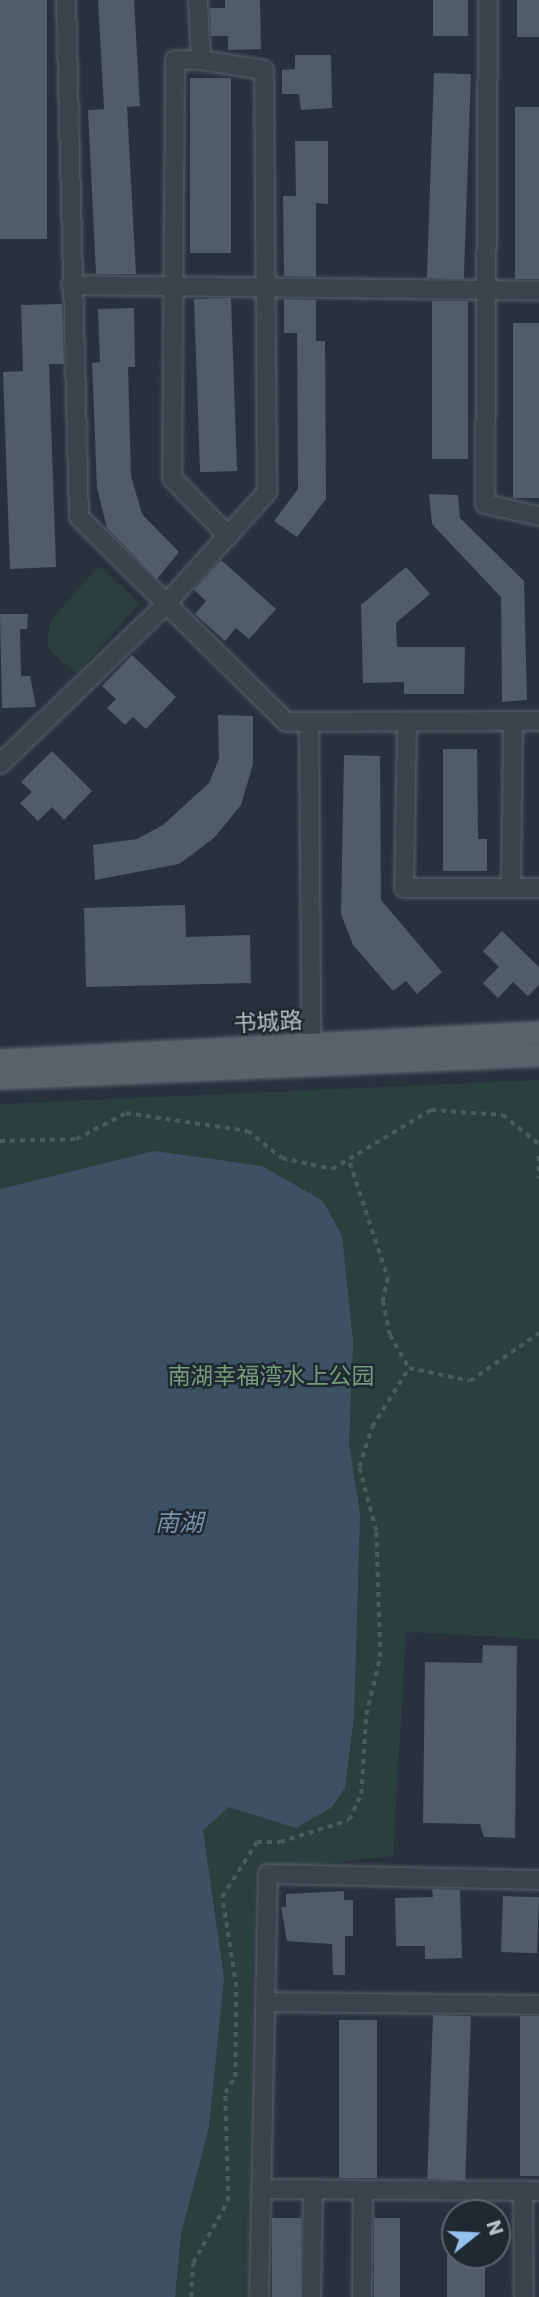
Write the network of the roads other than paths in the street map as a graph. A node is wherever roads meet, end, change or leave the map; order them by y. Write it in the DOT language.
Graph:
graph roads {
  1 [pos="66,0"];
  2 [pos="198,0"];
  3 [pos="488,0"];
  4 [pos="201,60"];
  5 [pos="71,285"];
  6 [pos="174,286"];
  7 [pos="266,287"];
  8 [pos="486,290"];
  9 [pos="539,291"];
  10 [pos="539,516"];
  11 [pos="228,536"];
  12 [pos="166,605"];
  13 [pos="513,721"];
  14 [pos="539,721"];
  15 [pos="309,722"];
  16 [pos="407,722"];
  17 [pos="0,764"];
  18 [pos="511,888"];
  19 [pos="539,888"];
  20 [pos="539,1032"];
  21 [pos="311,1046"];
  22 [pos="539,1055"];
  23 [pos="0,1060"];
  24 [pos="0,1079"];
  25 [pos="539,1880"];
  26 [pos="267,2002"];
  27 [pos="539,2005"];
  28 [pos="262,2189"];
  29 [pos="313,2189"];
  30 [pos="363,2190"];
  31 [pos="531,2191"];
  32 [pos="259,2297"];
  33 [pos="312,2297"];
  34 [pos="362,2297"];
  35 [pos="524,2297"];
  1 -- 5 [label="street"];
  2 -- 4 [label="street"];
  3 -- 8 [label="street"];
  4 -- 6 [label="street"];
  4 -- 7 [label="street"];
  5 -- 6 [label="street"];
  5 -- 12 [label="street"];
  6 -- 7 [label="street"];
  6 -- 11 [label="street"];
  7 -- 8 [label="street"];
  7 -- 11 [label="street"];
  8 -- 9 [label="street"];
  8 -- 10 [label="street"];
  11 -- 12 [label="street"];
  12 -- 15 [label="street"];
  12 -- 17 [label="street"];
  13 -- 14 [label="street"];
  13 -- 16 [label="street"];
  13 -- 18 [label="street"];
  15 -- 16 [label="street"];
  15 -- 21 [label="street"];
  16 -- 18 [label="street"];
  18 -- 19 [label="street"];
  20 -- 21 [label="main road, 书城路"];
  21 -- 23 [label="main road, 书城路"];
  22 -- 24 [label="main road, 书城路"];
  25 -- 26 [label="street"];
  26 -- 27 [label="street"];
  26 -- 28 [label="street"];
  28 -- 29 [label="street"];
  28 -- 32 [label="street"];
  29 -- 30 [label="street"];
  29 -- 33 [label="street"];
  30 -- 31 [label="street"];
  30 -- 34 [label="street"];
  31 -- 35 [label="street"];
}
